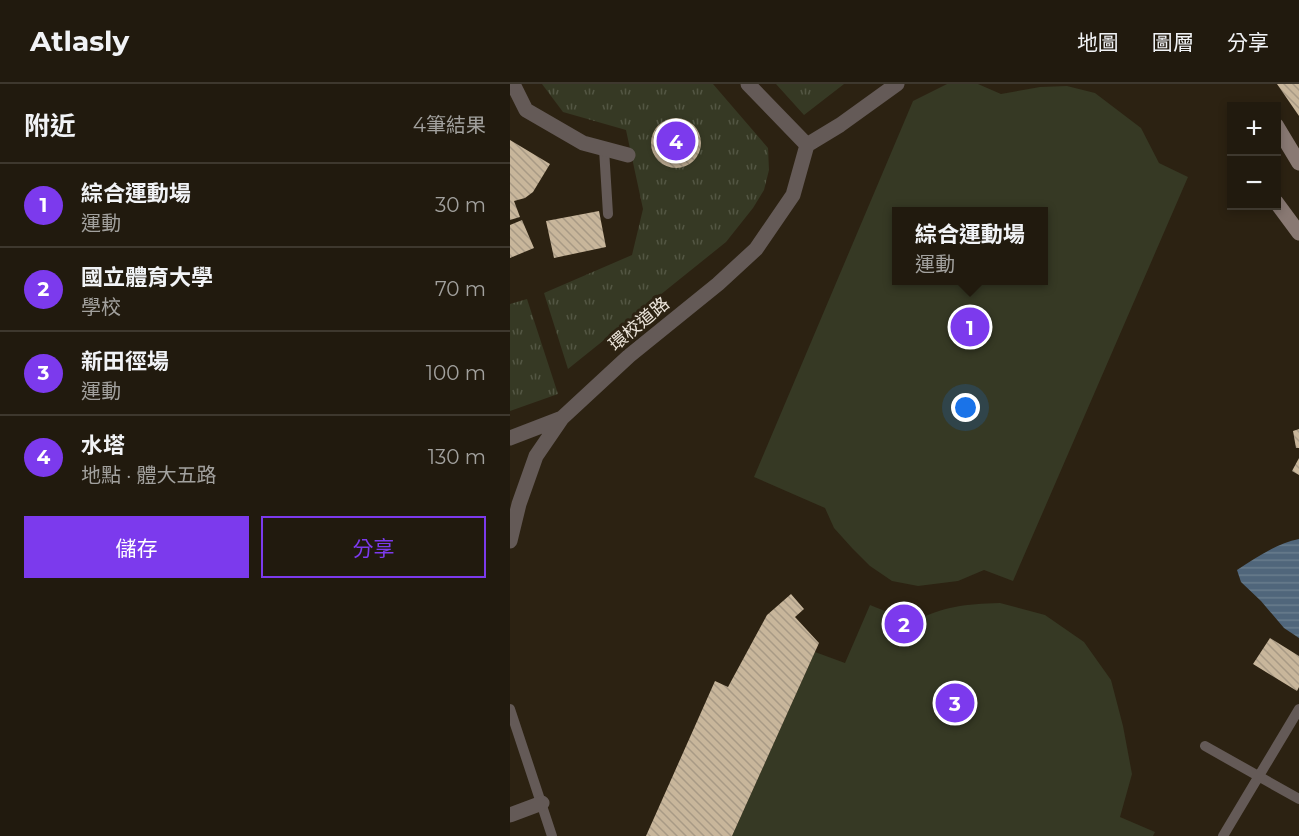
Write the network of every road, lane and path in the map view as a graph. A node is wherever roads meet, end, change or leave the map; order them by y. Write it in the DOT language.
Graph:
graph roads {
  1 [pos="513,84"];
  2 [pos="748,84"];
  3 [pos="897,84"];
  4 [pos="1281,133"];
  5 [pos="807,145"];
  6 [pos="604,149"];
  7 [pos="628,155"];
  8 [pos="1299,163"];
  9 [pos="1281,209"];
  10 [pos="608,214"];
  11 [pos="1299,233"];
  12 [pos="562,418"];
  13 [pos="510,438"];
  14 [pos="510,542"];
  15 [pos="510,709"];
  16 [pos="1299,709"];
  17 [pos="1205,746"];
  18 [pos="1258,776"];
  19 [pos="1299,800"];
  20 [pos="542,803"];
  21 [pos="510,815"];
  22 [pos="552,836"];
  23 [pos="1223,836"];
  1 -- 6 [label="street"];
  2 -- 5 [label="street"];
  3 -- 5 [label="street"];
  4 -- 8 [label="street"];
  5 -- 12 [label="street, 環校道路"];
  6 -- 7 [label="street"];
  6 -- 10 [label="lane"];
  9 -- 11 [label="street"];
  12 -- 13 [label="street"];
  12 -- 14 [label="street, 環校道路"];
  15 -- 20 [label="lane"];
  16 -- 18 [label="lane"];
  17 -- 18 [label="lane"];
  18 -- 19 [label="lane"];
  18 -- 23 [label="lane"];
  20 -- 21 [label="street"];
  20 -- 22 [label="lane"];
}
